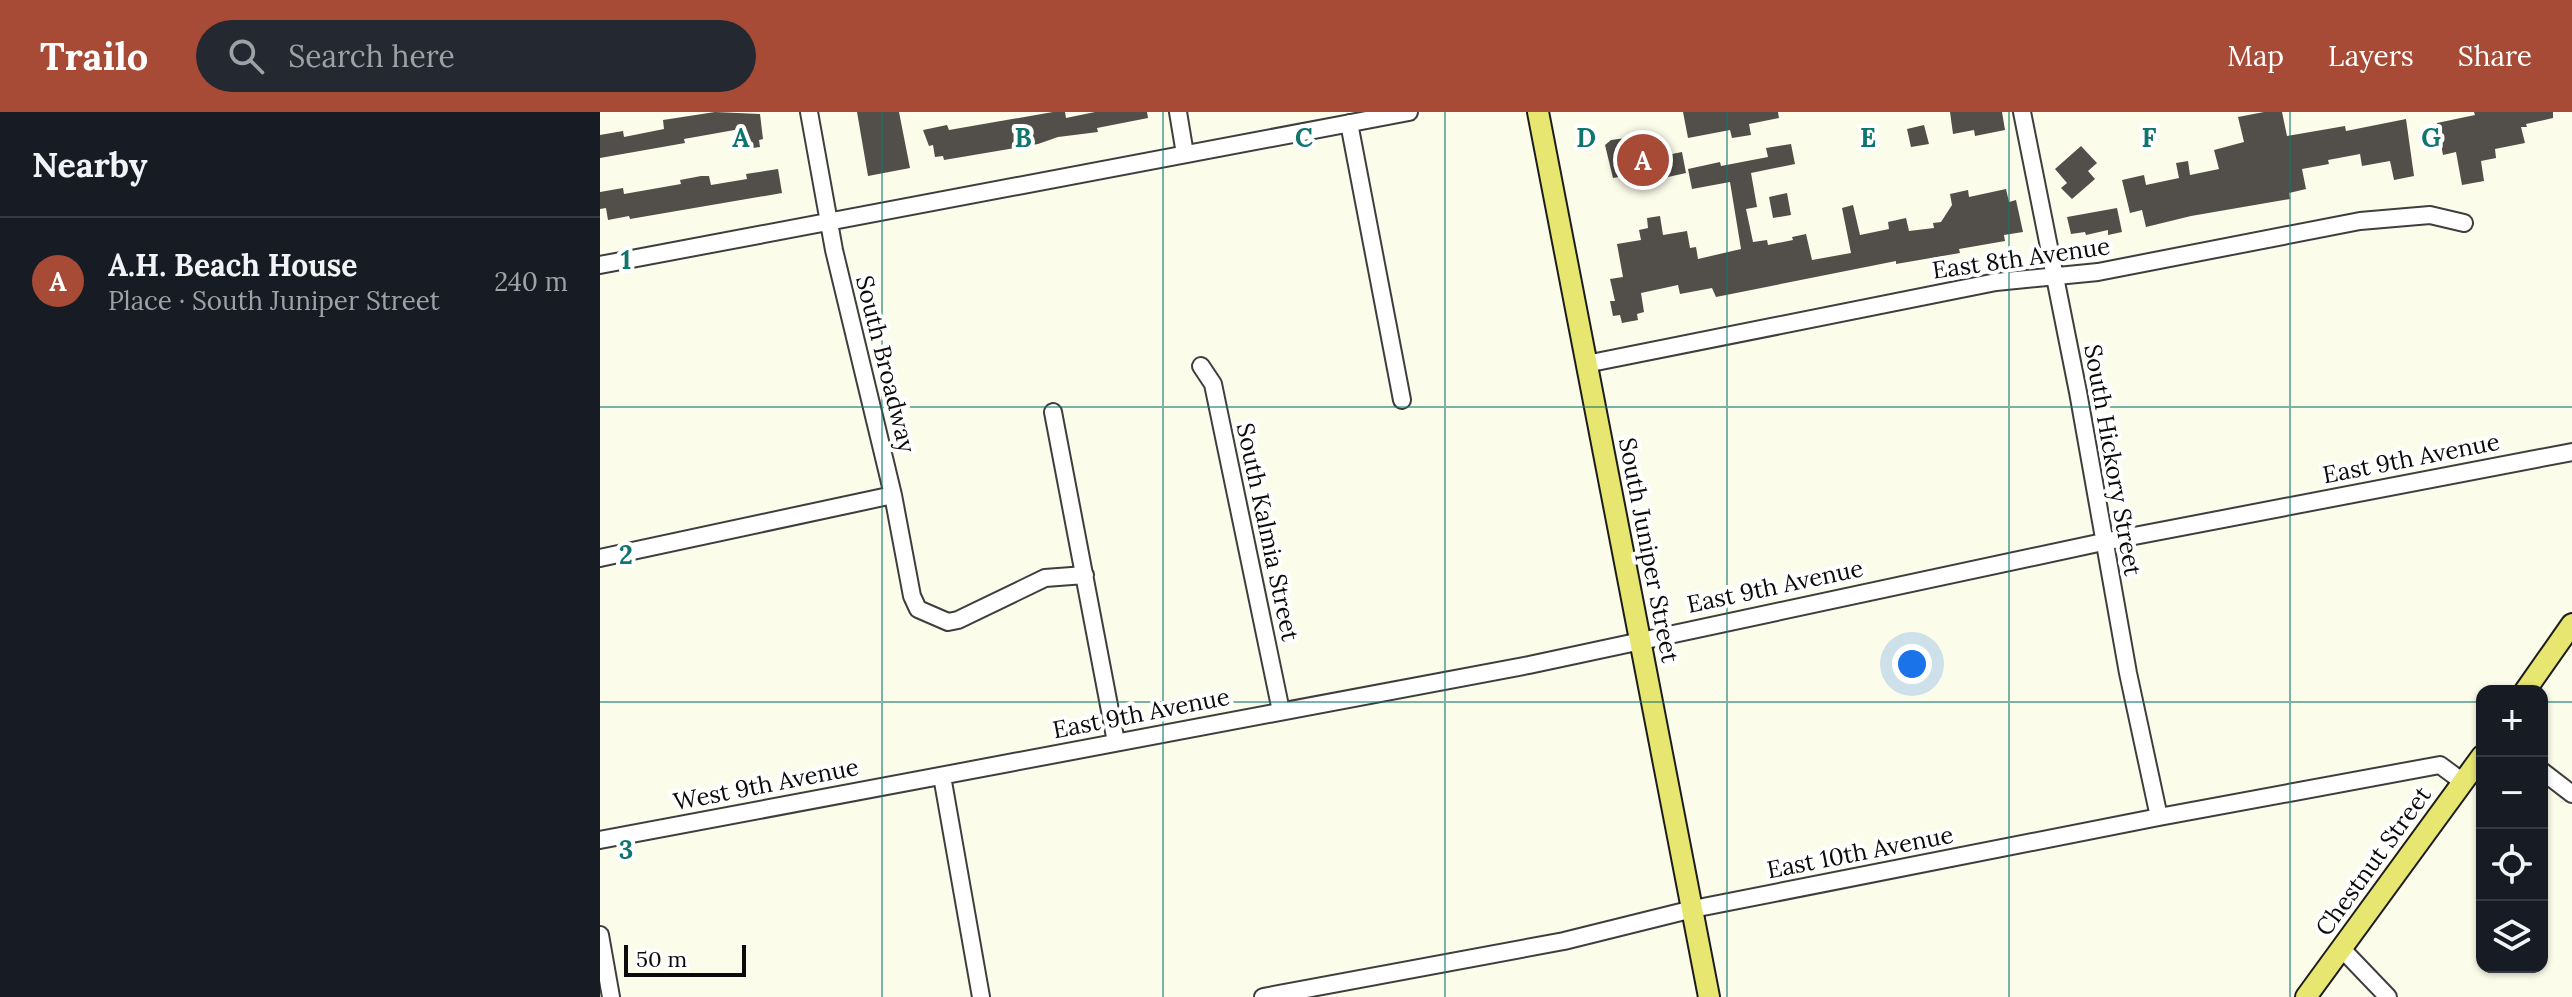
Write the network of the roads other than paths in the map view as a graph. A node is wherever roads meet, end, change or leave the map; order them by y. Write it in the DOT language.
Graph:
graph roads {
  1 [pos="809,112"];
  2 [pos="1178,112"];
  3 [pos="1409,112"];
  4 [pos="1538,112"];
  5 [pos="2022,112"];
  6 [pos="1349,123"];
  7 [pos="1185,154"];
  8 [pos="829,222"];
  9 [pos="2464,223"];
  10 [pos="600,265"];
  11 [pos="2054,277"];
  12 [pos="1586,364"];
  13 [pos="1201,366"];
  14 [pos="1402,400"];
  15 [pos="1053,412"];
  16 [pos="2572,452"];
  17 [pos="893,495"];
  18 [pos="2103,542"];
  19 [pos="600,558"];
  20 [pos="1085,575"];
  21 [pos="2572,624"];
  22 [pos="1640,639"];
  23 [pos="2529,685"];
  24 [pos="1281,711"];
  25 [pos="1116,742"];
  26 [pos="2481,757"];
  27 [pos="942,776"];
  28 [pos="2548,776"];
  29 [pos="2463,782"];
  30 [pos="2572,794"];
  31 [pos="2159,817"];
  32 [pos="600,840"];
  33 [pos="1693,909"];
  34 [pos="600,935"];
  35 [pos="2342,949"];
  36 [pos="611,997"];
  37 [pos="981,997"];
  38 [pos="1263,997"];
  39 [pos="1709,997"];
  40 [pos="2306,997"];
  41 [pos="2388,997"];
  1 -- 8 [label="street, South Broadway"];
  2 -- 7 [label="street"];
  3 -- 6 [label="street"];
  4 -- 12 [label="main road, South Juniper Street"];
  5 -- 11 [label="street, South Hickory Street"];
  6 -- 7 [label="street"];
  6 -- 14 [label="street"];
  7 -- 8 [label="street"];
  8 -- 10 [label="street"];
  8 -- 17 [label="street, South Broadway"];
  9 -- 11 [label="street, East 8th Avenue"];
  11 -- 12 [label="street, East 8th Avenue"];
  11 -- 18 [label="street, South Hickory Street"];
  12 -- 22 [label="main road, South Juniper Street"];
  13 -- 24 [label="street, South Kalmia Street"];
  15 -- 20 [label="street"];
  16 -- 18 [label="street, East 9th Avenue"];
  17 -- 19 [label="street"];
  17 -- 20 [label="street, South Broadway"];
  18 -- 22 [label="street, East 9th Avenue"];
  18 -- 31 [label="street, South Hickory Street"];
  20 -- 25 [label="street"];
  21 -- 23 [label="main road"];
  22 -- 24 [label="street, East 9th Avenue"];
  22 -- 33 [label="main road, South Juniper Street"];
  24 -- 25 [label="street, East 9th Avenue"];
  25 -- 27 [label="street, East 9th Avenue"];
  26 -- 29 [label="main road, Chestnut Street"];
  27 -- 32 [label="street, West 9th Avenue"];
  27 -- 37 [label="street"];
  28 -- 30 [label="street"];
  29 -- 31 [label="street, East 10th Avenue"];
  29 -- 35 [label="main road, Chestnut Street"];
  31 -- 33 [label="street, East 10th Avenue"];
  33 -- 38 [label="street, East 10th Avenue"];
  33 -- 39 [label="main road, South Juniper Street"];
  34 -- 36 [label="street"];
  35 -- 40 [label="main road, Chestnut Street"];
  35 -- 41 [label="street"];
}
